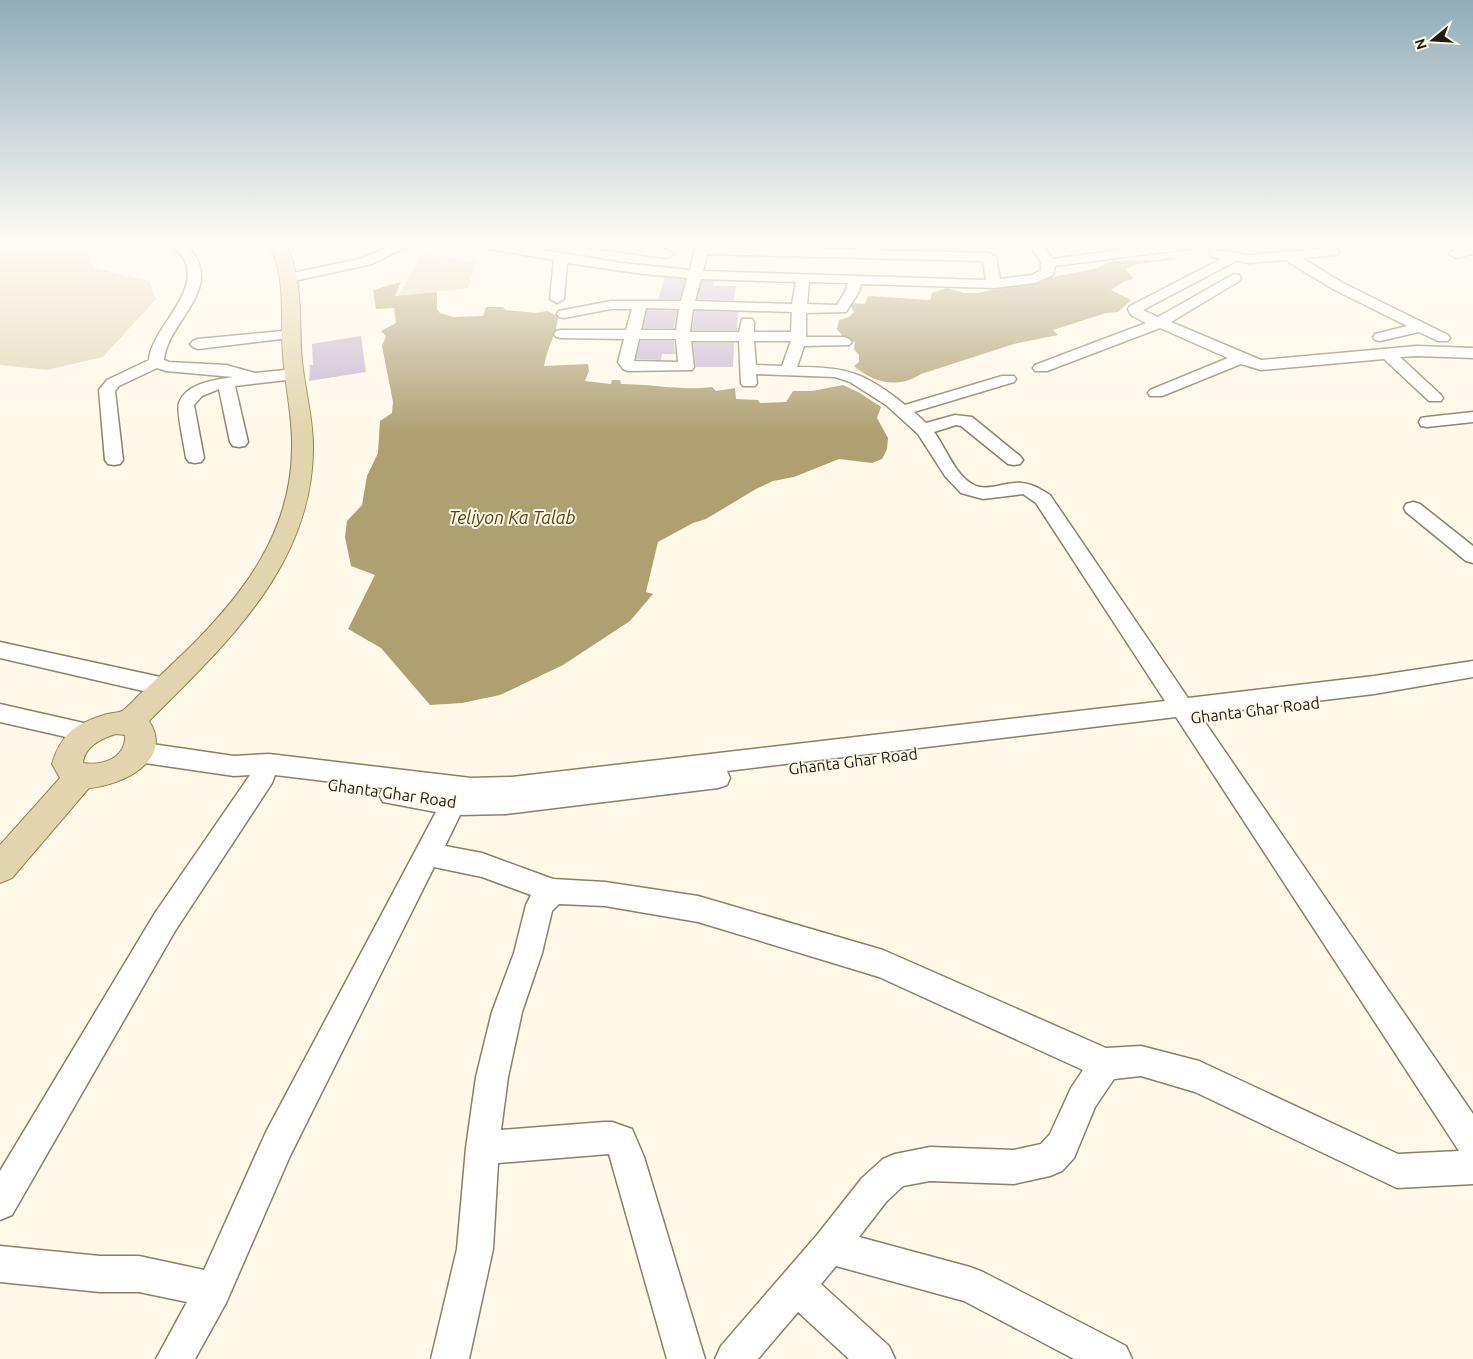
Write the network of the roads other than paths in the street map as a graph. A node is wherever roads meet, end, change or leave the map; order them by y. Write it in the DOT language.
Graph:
graph roads {
  1 [pos="183,306"];
  2 [pos="292,306"];
  3 [pos="604,306"];
  4 [pos="639,306"];
  5 [pos="687,306"];
  6 [pos="748,306"];
  7 [pos="759,306"];
  8 [pos="842,306"];
  9 [pos="1140,306"];
  10 [pos="1187,306"];
  11 [pos="1379,306"];
  12 [pos="799,308"];
  13 [pos="564,314"];
  14 [pos="1159,323"];
  15 [pos="1420,327"];
  16 [pos="293,334"];
  17 [pos="561,334"];
  18 [pos="633,334"];
  19 [pos="683,336"];
  20 [pos="746,337"];
  21 [pos="1380,337"];
  22 [pos="798,338"];
  23 [pos="1443,338"];
  24 [pos="844,342"];
  25 [pos="198,344"];
  26 [pos="1473,353"];
  27 [pos="1388,354"];
  28 [pos="1241,358"];
  29 [pos="157,362"];
  30 [pos="1041,368"];
  31 [pos="788,371"];
  32 [pos="295,374"];
  33 [pos="255,378"];
  34 [pos="1008,379"];
  35 [pos="226,384"];
  36 [pos="1156,393"];
  37 [pos="1435,398"];
  38 [pos="901,411"];
  39 [pos="1473,418"];
  40 [pos="1427,422"];
  41 [pos="924,429"];
  42 [pos="239,442"];
  43 [pos="195,458"];
  44 [pos="114,460"];
  45 [pos="1014,460"];
  46 [pos="1413,508"];
  47 [pos="1473,556"];
  48 [pos="0,650"];
  49 [pos="1473,670"];
  50 [pos="1473,682"];
  51 [pos="165,687"];
  52 [pos="1185,712"];
  53 [pos="0,713"];
  54 [pos="128,723"];
  55 [pos="88,733"];
  56 [pos="138,752"];
  57 [pos="234,766"];
  58 [pos="263,776"];
  59 [pos="80,777"];
  60 [pos="452,804"];
  61 [pos="428,854"];
  62 [pos="2,861"];
  63 [pos="553,891"];
  64 [pos="1105,1064"];
  65 [pos="1473,1143"];
  66 [pos="482,1148"];
  67 [pos="1473,1167"];
  68 [pos="0,1203"];
  69 [pos="829,1247"];
  70 [pos="0,1264"];
  71 [pos="797,1286"];
  72 [pos="213,1290"];
  73 [pos="175,1359"];
  74 [pos="450,1359"];
  75 [pos="686,1359"];
  76 [pos="734,1359"];
  77 [pos="876,1359"];
  78 [pos="1113,1359"];
  1 -- 29 [label="street"];
  2 -- 16 [label="main road"];
  3 -- 13 [label="street"];
  4 -- 18 [label="street"];
  5 -- 19 [label="street"];
  6 -- 20 [label="street"];
  7 -- 12 [label="street"];
  8 -- 12 [label="street"];
  9 -- 14 [label="street"];
  10 -- 14 [label="street"];
  11 -- 15 [label="street"];
  12 -- 22 [label="street"];
  14 -- 28 [label="street"];
  14 -- 30 [label="street"];
  15 -- 21 [label="street"];
  15 -- 23 [label="street"];
  16 -- 25 [label="street"];
  16 -- 32 [label="main road"];
  17 -- 18 [label="street"];
  18 -- 19 [label="street"];
  18 -- 19 [label="street"];
  19 -- 20 [label="street"];
  20 -- 22 [label="street"];
  20 -- 31 [label="street"];
  22 -- 24 [label="street"];
  22 -- 31 [label="street"];
  26 -- 27 [label="street"];
  27 -- 28 [label="street"];
  27 -- 37 [label="street"];
  28 -- 36 [label="street"];
  29 -- 33 [label="street"];
  29 -- 44 [label="street"];
  31 -- 38 [label="street"];
  32 -- 33 [label="street"];
  32 -- 51 [label="main road"];
  33 -- 35 [label="street"];
  34 -- 38 [label="street"];
  35 -- 42 [label="street"];
  35 -- 43 [label="street"];
  38 -- 41 [label="street"];
  39 -- 40 [label="street"];
  41 -- 45 [label="street"];
  41 -- 52 [label="street"];
  46 -- 47 [label="street"];
  48 -- 51 [label="street"];
  49 -- 52 [label="street, Ghanta Ghar Road"];
  50 -- 52 [label="street, Ghanta Ghar Road"];
  51 -- 54 [label="main road"];
  52 -- 57 [label="street, Ghanta Ghar Road"];
  52 -- 60 [label="street, Ghanta Ghar Road"];
  52 -- 65 [label="street"];
  53 -- 55 [label="street"];
  54 -- 55 [label="main road"];
  54 -- 56 [label="main road"];
  55 -- 59 [label="main road"];
  56 -- 57 [label="street, Ghanta Ghar Road"];
  56 -- 59 [label="main road"];
  57 -- 58 [label="street, Ghanta Ghar Road"];
  58 -- 60 [label="street, Ghanta Ghar Road"];
  58 -- 68 [label="street"];
  59 -- 62 [label="main road"];
  60 -- 61 [label="street"];
  61 -- 63 [label="street"];
  61 -- 72 [label="street"];
  63 -- 64 [label="street"];
  63 -- 66 [label="street"];
  64 -- 67 [label="street"];
  64 -- 69 [label="street"];
  66 -- 74 [label="street"];
  66 -- 75 [label="street"];
  69 -- 71 [label="street"];
  69 -- 78 [label="street"];
  70 -- 72 [label="street"];
  71 -- 76 [label="street"];
  71 -- 77 [label="street"];
  72 -- 73 [label="street"];
}
